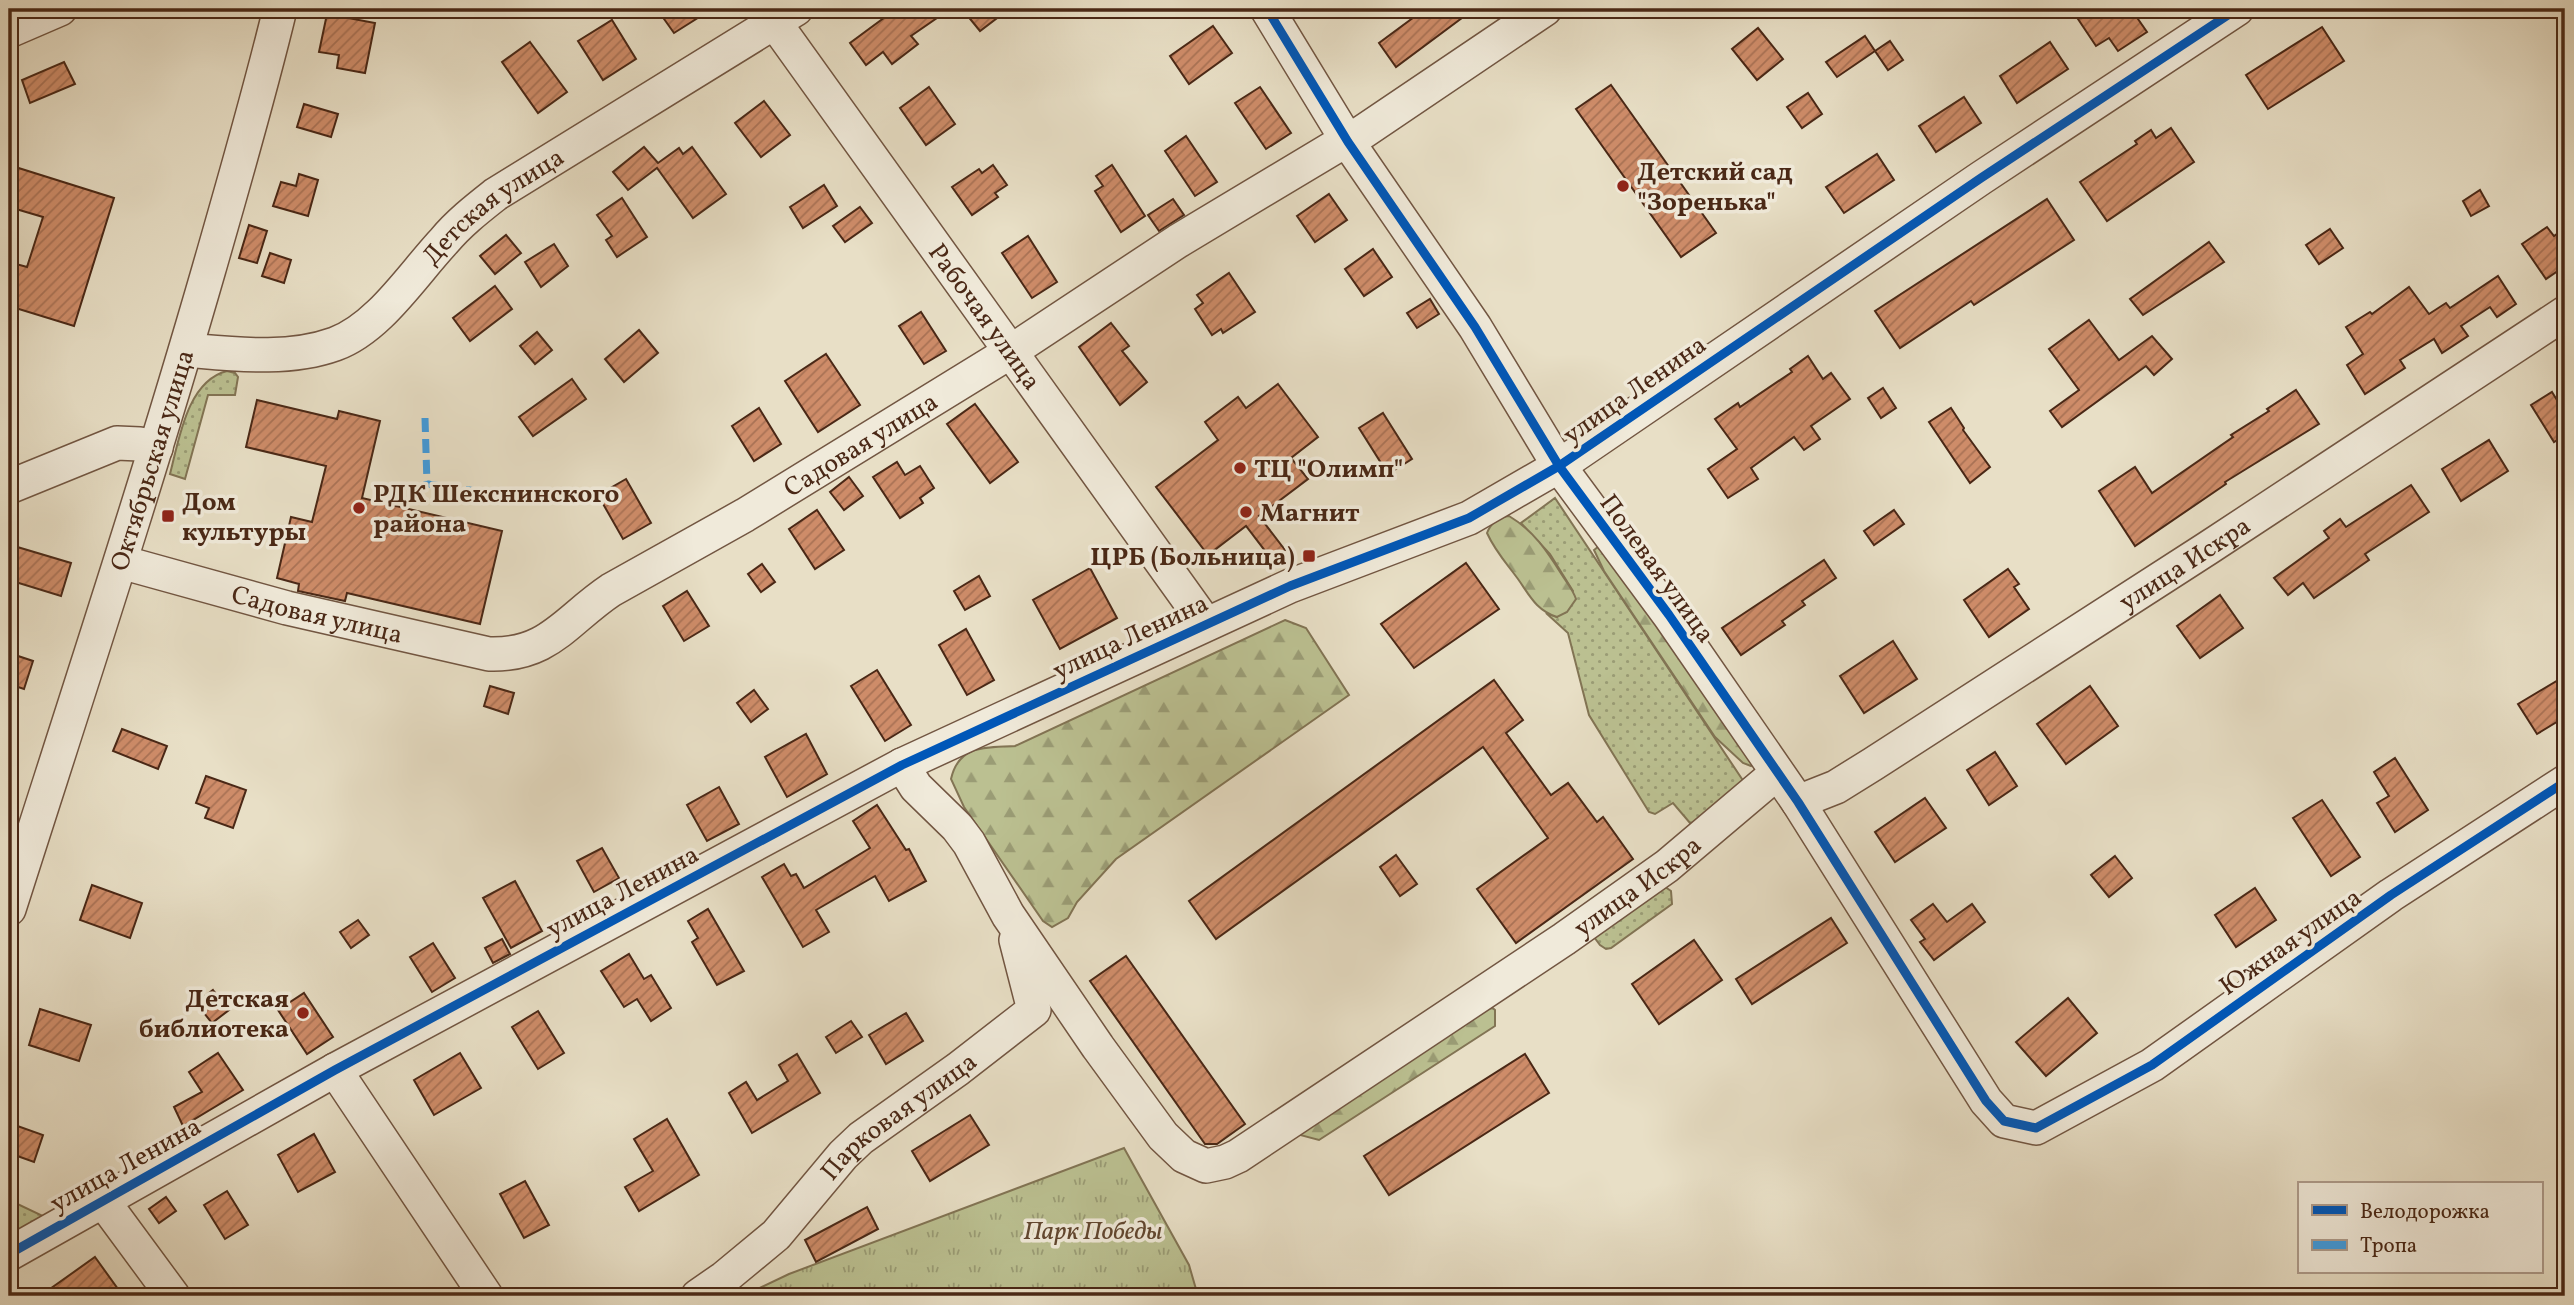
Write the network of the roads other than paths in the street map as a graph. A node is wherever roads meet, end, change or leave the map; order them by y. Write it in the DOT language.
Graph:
graph roads {
  1 [pos="60,9"];
  2 [pos="280,9"];
  3 [pos="1267,9"];
  4 [pos="1545,9"];
  5 [pos="2237,9"];
  6 [pos="778,13"];
  7 [pos="9,31"];
  8 [pos="1348,142"];
  9 [pos="2565,313"];
  10 [pos="186,350"];
  11 [pos="1010,352"];
  12 [pos="156,448"];
  13 [pos="1559,466"];
  14 [pos="9,487"];
  15 [pos="121,562"];
  16 [pos="1206,624"];
  17 [pos="902,765"];
  18 [pos="1777,773"];
  19 [pos="2565,782"];
  20 [pos="1798,802"];
  21 [pos="9,909"];
  22 [pos="1008,915"];
  23 [pos="335,1070"];
  24 [pos="2036,1128"];
  25 [pos="103,1201"];
  26 [pos="9,1254"];
  27 [pos="173,1296"];
  28 [pos="486,1296"];
  29 [pos="698,1296"];
  1 -- 7 [label="street"];
  2 -- 10 [label="street, Октябрьская улица"];
  3 -- 8 [label="street, Полевая улица"];
  4 -- 8 [label="street, Садовая улица"];
  5 -- 13 [label="street, улица Ленина"];
  6 -- 10 [label="street, Детская улица"];
  6 -- 11 [label="street, Рабочая улица"];
  8 -- 11 [label="street, Садовая улица"];
  8 -- 13 [label="street, Полевая улица"];
  9 -- 20 [label="street, улица Искра"];
  10 -- 12 [label="street, Октябрьская улица"];
  11 -- 15 [label="street, Садовая улица"];
  11 -- 16 [label="street, Рабочая улица"];
  12 -- 14 [label="street"];
  12 -- 15 [label="street, Октябрьская улица"];
  13 -- 16 [label="street, улица Ленина"];
  13 -- 18 [label="street, Полевая улица"];
  15 -- 21 [label="street, Октябрьская улица"];
  16 -- 17 [label="street, улица Ленина"];
  17 -- 22 [label="street"];
  17 -- 23 [label="street, улица Ленина"];
  18 -- 20 [label="street, Полевая улица"];
  18 -- 22 [label="street, улица Искра"];
  19 -- 24 [label="street, Южная улица"];
  20 -- 24 [label="street, Полевая улица"];
  22 -- 29 [label="street, Парковая улица"];
  23 -- 25 [label="street, улица Ленина"];
  23 -- 28 [label="street"];
  25 -- 26 [label="street, улица Ленина"];
  25 -- 27 [label="street"];
}
